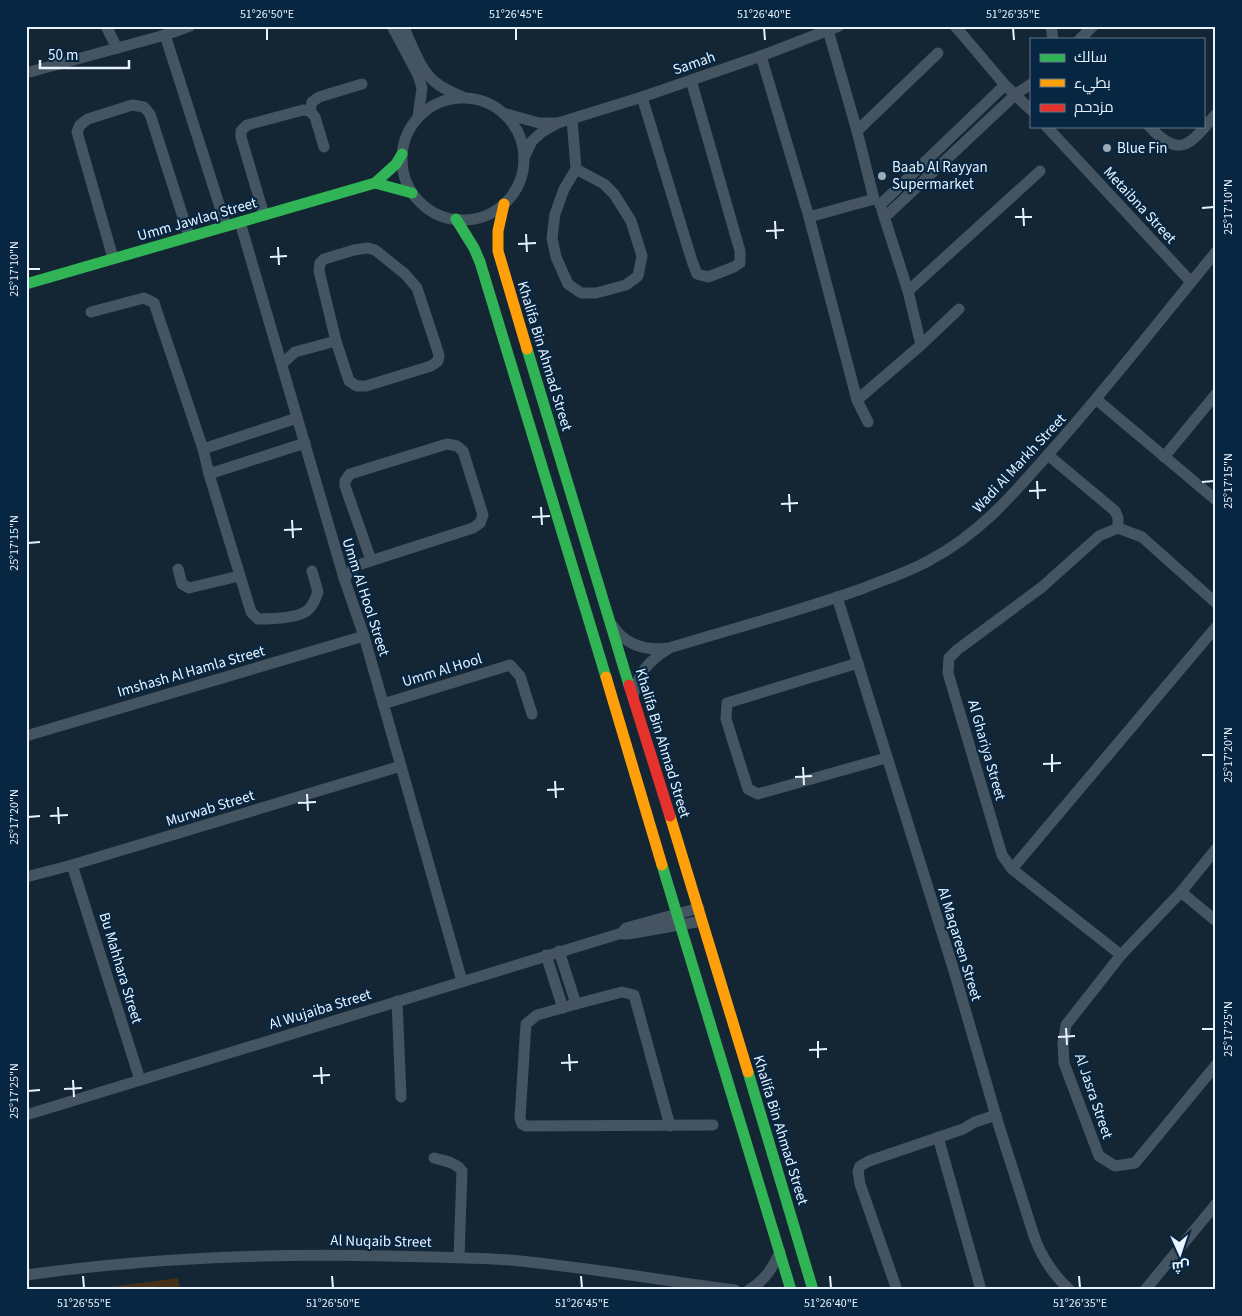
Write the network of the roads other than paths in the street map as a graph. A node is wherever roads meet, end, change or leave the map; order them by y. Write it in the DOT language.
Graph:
graph roads {
  1 [pos="106,26"];
  2 [pos="190,26"];
  3 [pos="392,26"];
  4 [pos="403,26"];
  5 [pos="955,26"];
  6 [pos="1093,26"];
  7 [pos="833,28"];
  8 [pos="165,35"];
  9 [pos="1081,38"];
  10 [pos="117,48"];
  11 [pos="938,53"];
  12 [pos="761,56"];
  13 [pos="26,74"];
  14 [pos="691,80"];
  15 [pos="362,84"];
  16 [pos="1005,85"];
  17 [pos="1030,85"];
  18 [pos="1016,94"];
  19 [pos="642,97"];
  20 [pos="465,98"];
  21 [pos="1030,109"];
  22 [pos="310,111"];
  23 [pos="503,113"];
  24 [pos="1216,114"];
  25 [pos="418,117"];
  26 [pos="572,119"];
  27 [pos="558,123"];
  28 [pos="1048,128"];
  29 [pos="1150,128"];
  30 [pos="1204,128"];
  31 [pos="1204,128"];
  32 [pos="858,131"];
  33 [pos="324,147"];
  34 [pos="402,154"];
  35 [pos="524,158"];
  36 [pos="576,169"];
  37 [pos="1040,171"];
  38 [pos="376,183"];
  39 [pos="412,193"];
  40 [pos="877,202"];
  41 [pos="504,204"];
  42 [pos="264,215"];
  43 [pos="809,217"];
  44 [pos="885,217"];
  45 [pos="456,219"];
  46 [pos="240,222"];
  47 [pos="226,226"];
  48 [pos="189,236"];
  49 [pos="1216,252"];
  50 [pos="113,258"];
  51 [pos="1191,282"];
  52 [pos="26,284"];
  53 [pos="908,292"];
  54 [pos="959,309"];
  55 [pos="91,312"];
  56 [pos="336,341"];
  57 [pos="921,345"];
  58 [pos="282,364"];
  59 [pos="1215,396"];
  60 [pos="857,400"];
  61 [pos="1097,400"];
  62 [pos="298,418"];
  63 [pos="868,422"];
  64 [pos="304,443"];
  65 [pos="203,450"];
  66 [pos="1048,455"];
  67 [pos="1164,456"];
  68 [pos="209,474"];
  69 [pos="1216,500"];
  70 [pos="1118,528"];
  71 [pos="371,560"];
  72 [pos="178,569"];
  73 [pos="312,571"];
  74 [pos="239,576"];
  75 [pos="344,578"];
  76 [pos="838,597"];
  77 [pos="1216,603"];
  78 [pos="609,620"];
  79 [pos="1216,627"];
  80 [pos="364,636"];
  81 [pos="669,648"];
  82 [pos="858,663"];
  83 [pos="633,696"];
  84 [pos="383,704"];
  85 [pos="532,714"];
  86 [pos="26,736"];
  87 [pos="886,758"];
  88 [pos="401,766"];
  89 [pos="1216,849"];
  90 [pos="72,865"];
  91 [pos="1012,869"];
  92 [pos="26,877"];
  93 [pos="1181,892"];
  94 [pos="699,908"];
  95 [pos="676,913"];
  96 [pos="702,920"];
  97 [pos="1216,920"];
  98 [pos="680,925"];
  99 [pos="622,933"];
  100 [pos="559,951"];
  101 [pos="546,955"];
  102 [pos="1122,955"];
  103 [pos="462,981"];
  104 [pos="397,1001"];
  105 [pos="576,1004"];
  106 [pos="562,1008"];
  107 [pos="1216,1065"];
  108 [pos="140,1080"];
  109 [pos="401,1097"];
  110 [pos="26,1115"];
  111 [pos="997,1119"];
  112 [pos="670,1126"];
  113 [pos="713,1126"];
  114 [pos="938,1137"];
  115 [pos="434,1158"];
  116 [pos="1216,1204"];
  117 [pos="780,1252"];
  118 [pos="459,1257"];
  119 [pos="26,1275"];
  120 [pos="1065,1288"];
  121 [pos="735,1290"];
  122 [pos="749,1290"];
  123 [pos="791,1290"];
  124 [pos="813,1290"];
  125 [pos="897,1290"];
  126 [pos="981,1290"];
  127 [pos="1145,1290"];
  1 -- 10 [label="street"];
  2 -- 8 [label="street"];
  3 -- 25 [label="street"];
  4 -- 20 [label="street"];
  5 -- 16 [label="street"];
  6 -- 9 [label="street"];
  7 -- 12 [label="street, Samah"];
  7 -- 32 [label="street"];
  8 -- 10 [label="street"];
  8 -- 47 [label="street"];
  10 -- 13 [label="street"];
  11 -- 32 [label="street"];
  12 -- 14 [label="street, Samah"];
  12 -- 43 [label="street"];
  14 -- 19 [label="street, Samah"];
  14 -- 19 [label="street"];
  15 -- 22 [label="street"];
  16 -- 18 [label="street"];
  16 -- 40 [label="street"];
  17 -- 18 [label="street"];
  18 -- 21 [label="street"];
  18 -- 44 [label="street"];
  19 -- 26 [label="street, Samah"];
  20 -- 23 [label="street"];
  20 -- 25 [label="street"];
  22 -- 33 [label="street"];
  22 -- 42 [label="street"];
  23 -- 27 [label="street, Samah"];
  23 -- 35 [label="street"];
  24 -- 30 [label="street"];
  25 -- 34 [label="street"];
  26 -- 27 [label="street, Samah"];
  26 -- 36 [label="street"];
  27 -- 35 [label="street, Samah"];
  28 -- 51 [label="street, Metaibna Street"];
  29 -- 31 [label="street"];
  32 -- 40 [label="street"];
  34 -- 38 [label="street, Umm Jawlaq Street"];
  34 -- 39 [label="street"];
  35 -- 41 [label="street"];
  36 -- 36 [label="street"];
  37 -- 53 [label="street"];
  38 -- 39 [label="street"];
  38 -- 42 [label="street, Umm Jawlaq Street"];
  39 -- 45 [label="street"];
  40 -- 43 [label="street"];
  40 -- 44 [label="street"];
  41 -- 45 [label="street"];
  41 -- 78 [label="street, Khalifa Bin Ahmad Street"];
  42 -- 46 [label="street, Umm Jawlaq Street"];
  43 -- 60 [label="street"];
  44 -- 53 [label="street"];
  45 -- 95 [label="street"];
  46 -- 47 [label="street, Umm Jawlaq Street"];
  46 -- 58 [label="street, Umm Al Hool Street"];
  47 -- 48 [label="street, Umm Jawlaq Street"];
  48 -- 50 [label="street, Umm Jawlaq Street"];
  48 -- 50 [label="street"];
  49 -- 51 [label="street, Wadi Al Markh Street"];
  50 -- 52 [label="street, Umm Jawlaq Street"];
  51 -- 61 [label="street, Wadi Al Markh Street"];
  53 -- 57 [label="street"];
  54 -- 57 [label="street"];
  55 -- 65 [label="street"];
  56 -- 56 [label="street"];
  56 -- 58 [label="street"];
  57 -- 60 [label="street"];
  58 -- 62 [label="street, Umm Al Hool Street"];
  59 -- 67 [label="street"];
  60 -- 63 [label="street"];
  61 -- 66 [label="street, Wadi Al Markh Street"];
  61 -- 67 [label="street"];
  62 -- 64 [label="street, Umm Al Hool Street"];
  62 -- 65 [label="street"];
  64 -- 68 [label="street"];
  64 -- 75 [label="street, Umm Al Hool Street"];
  65 -- 68 [label="street"];
  66 -- 70 [label="street"];
  66 -- 76 [label="street, Wadi Al Markh Street"];
  67 -- 69 [label="street"];
  68 -- 74 [label="street"];
  70 -- 77 [label="street"];
  70 -- 91 [label="street, Al Ghariya Street"];
  71 -- 71 [label="street"];
  71 -- 75 [label="street"];
  72 -- 74 [label="street"];
  73 -- 74 [label="street"];
  75 -- 80 [label="street, Umm Al Hool Street"];
  76 -- 81 [label="street, Wadi Al Markh Street"];
  76 -- 82 [label="street, Al Maqareen Street"];
  78 -- 81 [label="street, Wadi Al Markh Street"];
  78 -- 83 [label="street, Khalifa Bin Ahmad Street"];
  79 -- 91 [label="street"];
  80 -- 84 [label="street, Umm Al Hool Street"];
  80 -- 86 [label="street, Imshash Al Hamla Street"];
  81 -- 83 [label="street, Wadi Al Markh Street"];
  82 -- 87 [label="street, Al Maqareen Street"];
  82 -- 87 [label="street"];
  83 -- 94 [label="street, Khalifa Bin Ahmad Street"];
  84 -- 85 [label="street, Umm Al Hool"];
  84 -- 88 [label="street, Umm Al Hool Street"];
  87 -- 111 [label="street, Al Maqareen Street"];
  88 -- 90 [label="street, Murwab Street"];
  88 -- 103 [label="street, Umm Al Hool Street"];
  89 -- 93 [label="street, Al Jasra Street"];
  90 -- 92 [label="street, Murwab Street"];
  90 -- 108 [label="street, Bu Mahhara Street"];
  91 -- 102 [label="street"];
  93 -- 97 [label="street"];
  93 -- 102 [label="street, Al Jasra Street"];
  94 -- 95 [label="street"];
  94 -- 96 [label="street, Khalifa Bin Ahmad Street"];
  95 -- 98 [label="street"];
  95 -- 99 [label="street"];
  96 -- 98 [label="street"];
  96 -- 124 [label="street, Khalifa Bin Ahmad Street"];
  98 -- 99 [label="street"];
  98 -- 117 [label="street"];
  99 -- 100 [label="street, Al Wujaiba Street"];
  100 -- 101 [label="street, Al Wujaiba Street"];
  100 -- 105 [label="street"];
  101 -- 103 [label="street, Al Wujaiba Street"];
  101 -- 106 [label="street"];
  102 -- 107 [label="street, Al Jasra Street"];
  103 -- 104 [label="street, Al Wujaiba Street"];
  104 -- 108 [label="street, Al Wujaiba Street"];
  104 -- 109 [label="street"];
  105 -- 106 [label="street"];
  105 -- 112 [label="street"];
  106 -- 112 [label="street"];
  108 -- 110 [label="street, Al Wujaiba Street"];
  111 -- 114 [label="street"];
  111 -- 120 [label="street, Al Maqareen Street"];
  112 -- 113 [label="street"];
  114 -- 125 [label="street"];
  114 -- 126 [label="street"];
  115 -- 118 [label="street"];
  116 -- 127 [label="street"];
  117 -- 122 [label="street"];
  117 -- 123 [label="street"];
  118 -- 119 [label="street, Al Nuqaib Street"];
  118 -- 121 [label="street, Al Nuqaib Street"];
}
